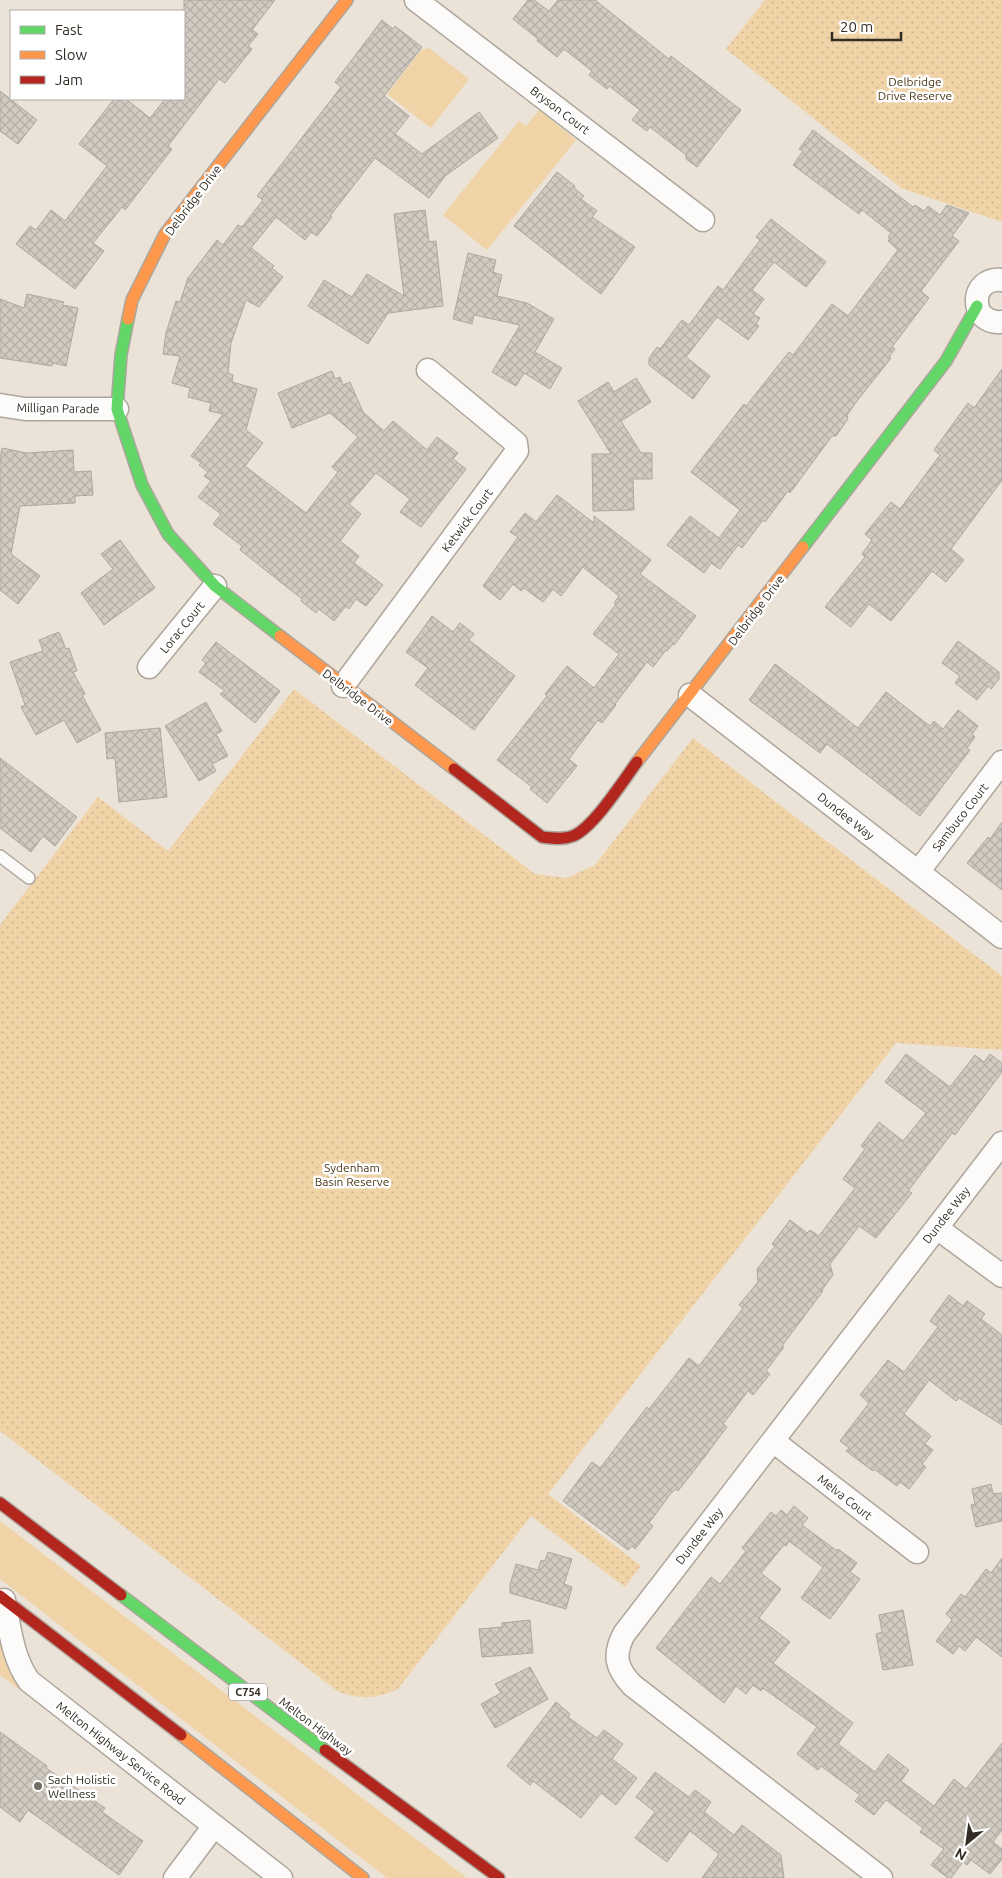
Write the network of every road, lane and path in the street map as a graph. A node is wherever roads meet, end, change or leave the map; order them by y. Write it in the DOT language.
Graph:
graph roads {
  1 [pos="347,0"];
  2 [pos="416,0"];
  3 [pos="703,220"];
  4 [pos="998,277"];
  5 [pos="989,316"];
  6 [pos="946,361"];
  7 [pos="428,370"];
  8 [pos="0,405"];
  9 [pos="116,409"];
  10 [pos="215,586"];
  11 [pos="150,667"];
  12 [pos="343,686"];
  13 [pos="690,695"];
  14 [pos="1002,762"];
  15 [pos="0,856"];
  16 [pos="918,872"];
  17 [pos="29,878"];
  18 [pos="1002,938"];
  19 [pos="1002,1143"];
  20 [pos="937,1228"];
  21 [pos="1002,1276"];
  22 [pos="773,1442"];
  23 [pos="0,1503"];
  24 [pos="917,1552"];
  25 [pos="1,1598"];
  26 [pos="214,1826"];
  27 [pos="175,1878"];
  28 [pos="281,1878"];
  29 [pos="363,1878"];
  30 [pos="499,1878"];
  31 [pos="881,1878"];
  1 -- 9 [label="main road, Delbridge Drive"];
  2 -- 3 [label="street, Bryson Court"];
  4 -- 5 [label="street"];
  5 -- 6 [label="street, Delbridge Drive"];
  6 -- 13 [label="main road, Delbridge Drive"];
  7 -- 12 [label="street, Ketwick Court"];
  8 -- 9 [label="street, Milligan Parade"];
  9 -- 10 [label="main road, Delbridge Drive"];
  10 -- 11 [label="street, Lorac Court"];
  10 -- 12 [label="main road, Delbridge Drive"];
  12 -- 13 [label="main road, Delbridge Drive"];
  13 -- 16 [label="street, Dundee Way"];
  14 -- 16 [label="street, Sambuco Court"];
  15 -- 17 [label="lane"];
  16 -- 18 [label="street, Dundee Way"];
  19 -- 20 [label="street, Dundee Way"];
  20 -- 21 [label="street"];
  20 -- 22 [label="street, Dundee Way"];
  22 -- 24 [label="street, Melva Court"];
  22 -- 31 [label="street, Dundee Way"];
  23 -- 30 [label="main road, Melton Highway / C754"];
  25 -- 26 [label="street, Melton Highway Service Road"];
  25 -- 29 [label="main road"];
  26 -- 27 [label="street"];
  26 -- 28 [label="street, Melton Highway Service Road"];
}
